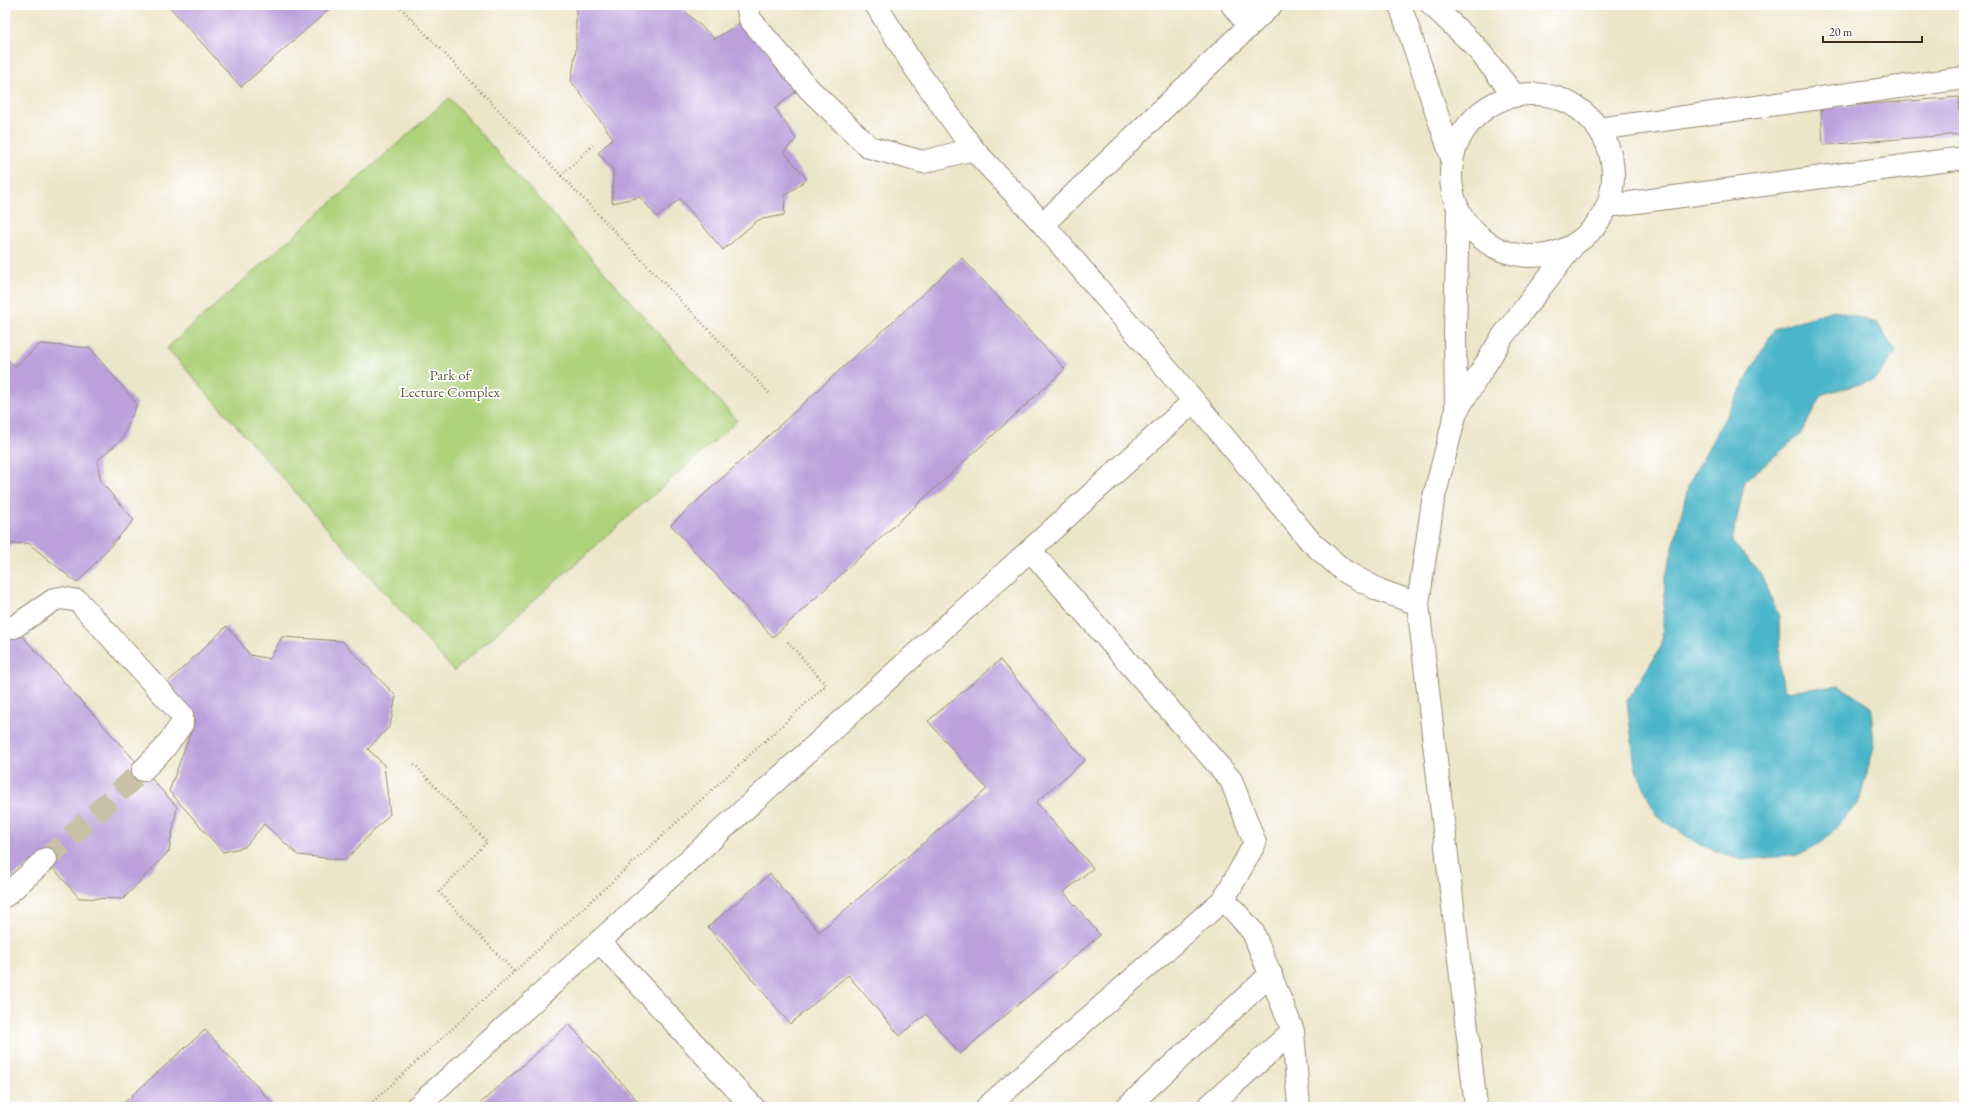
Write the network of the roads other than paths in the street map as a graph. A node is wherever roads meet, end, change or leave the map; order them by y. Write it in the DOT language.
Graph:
graph roads {
  1 [pos="747,5"];
  2 [pos="876,5"];
  3 [pos="1232,5"];
  4 [pos="1271,5"];
  5 [pos="1400,5"];
  6 [pos="1432,5"];
  7 [pos="1248,25"];
  8 [pos="1964,78"];
  9 [pos="1516,96"];
  10 [pos="1598,129"];
  11 [pos="973,149"];
  12 [pos="1452,158"];
  13 [pos="1964,158"];
  14 [pos="1607,206"];
  15 [pos="1458,210"];
  16 [pos="1043,224"];
  17 [pos="1573,246"];
  18 [pos="1194,401"];
  19 [pos="1456,412"];
  20 [pos="1030,550"];
  21 [pos="1418,604"];
  22 [pos="14,627"];
  23 [pos="143,770"];
  24 [pos="46,860"];
  25 [pos="5,896"];
  26 [pos="1224,899"];
  27 [pos="600,941"];
  28 [pos="1271,974"];
  29 [pos="1293,1031"];
  30 [pos="417,1107"];
  31 [pos="753,1107"];
  32 [pos="988,1107"];
  33 [pos="1127,1107"];
  34 [pos="1208,1107"];
  35 [pos="1299,1107"];
  36 [pos="1476,1107"];
  1 -- 11 [label="street"];
  2 -- 11 [label="street"];
  3 -- 7 [label="street"];
  4 -- 7 [label="street"];
  5 -- 12 [label="street"];
  6 -- 9 [label="street"];
  7 -- 16 [label="street"];
  8 -- 10 [label="street"];
  9 -- 10 [label="street"];
  9 -- 12 [label="street"];
  10 -- 14 [label="street"];
  11 -- 16 [label="street"];
  12 -- 15 [label="street"];
  13 -- 14 [label="street"];
  14 -- 17 [label="street"];
  15 -- 17 [label="street"];
  15 -- 19 [label="street"];
  16 -- 18 [label="street"];
  17 -- 19 [label="street"];
  18 -- 20 [label="street"];
  18 -- 21 [label="street"];
  19 -- 21 [label="street"];
  20 -- 26 [label="street"];
  20 -- 27 [label="street"];
  21 -- 36 [label="street"];
  22 -- 23 [label="street"];
  24 -- 25 [label="street"];
  26 -- 28 [label="street"];
  26 -- 32 [label="street"];
  27 -- 30 [label="street"];
  27 -- 31 [label="street"];
  28 -- 29 [label="street"];
  28 -- 33 [label="street"];
  29 -- 34 [label="street"];
  29 -- 35 [label="street"];
}
